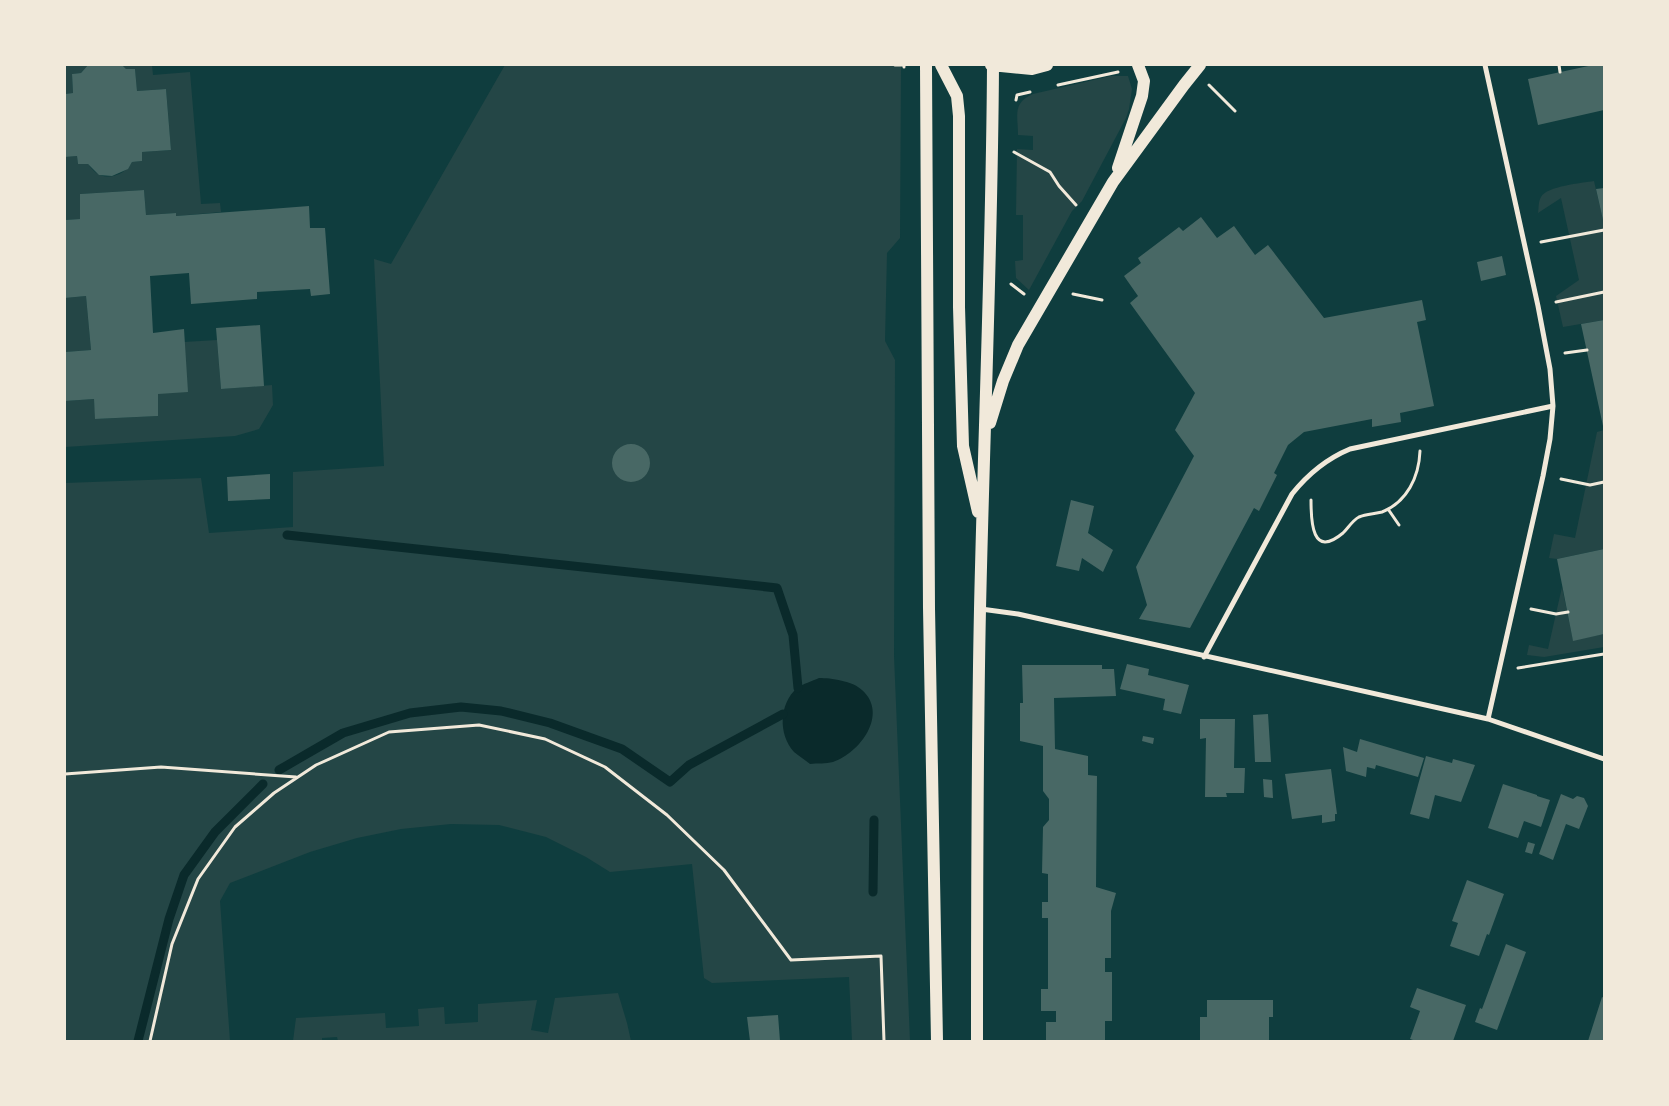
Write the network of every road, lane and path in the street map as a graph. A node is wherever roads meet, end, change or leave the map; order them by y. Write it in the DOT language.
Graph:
graph roads {
  1 [pos="926,65"];
  2 [pos="941,65"];
  3 [pos="992,65"];
  4 [pos="1047,65"];
  5 [pos="1138,65"];
  6 [pos="1485,65"];
  7 [pos="1559,65"];
  8 [pos="1198,68"];
  9 [pos="1560,72"];
  10 [pos="1235,111"];
  11 [pos="1012,150"];
  12 [pos="1113,182"];
  13 [pos="1091,219"];
  14 [pos="1604,230"];
  15 [pos="1524,245"];
  16 [pos="1604,292"];
  17 [pos="1538,306"];
  18 [pos="1587,350"];
  19 [pos="1548,355"];
  20 [pos="1553,406"];
  21 [pos="1420,433"];
  22 [pos="986,438"];
  23 [pos="1312,472"];
  24 [pos="1543,476"];
  25 [pos="1604,482"];
  26 [pos="1388,509"];
  27 [pos="1398,526"];
  28 [pos="982,529"];
  29 [pos="1514,605"];
  30 [pos="980,608"];
  31 [pos="1568,612"];
  32 [pos="1604,654"];
  33 [pos="1204,657"];
  34 [pos="1518,668"];
  35 [pos="1488,719"];
  36 [pos="1604,759"];
  37 [pos="65,774"];
  38 [pos="298,777"];
  39 [pos="150,1041"];
  40 [pos="884,1041"];
  41 [pos="937,1041"];
  42 [pos="978,1041"];
  1 -- 41 [label="main road"];
  2 -- 28 [label="main road"];
  3 -- 4 [label="main road"];
  3 -- 22 [label="main road"];
  5 -- 12 [label="main road"];
  6 -- 15 [label="street"];
  7 -- 9 [label="path"];
  8 -- 10 [label="path"];
  8 -- 12 [label="main road"];
  11 -- 13 [label="path"];
  12 -- 13 [label="main road"];
  13 -- 22 [label="main road"];
  14 -- 15 [label="path"];
  15 -- 17 [label="street"];
  16 -- 17 [label="path"];
  17 -- 19 [label="street"];
  18 -- 19 [label="path"];
  19 -- 20 [label="street"];
  20 -- 21 [label="street"];
  20 -- 24 [label="street"];
  21 -- 23 [label="street"];
  21 -- 26 [label="path"];
  22 -- 28 [label="main road"];
  23 -- 26 [label="path"];
  23 -- 33 [label="street"];
  24 -- 25 [label="path"];
  24 -- 29 [label="street"];
  26 -- 27 [label="path"];
  28 -- 30 [label="main road"];
  29 -- 31 [label="path"];
  29 -- 35 [label="street"];
  30 -- 33 [label="street"];
  30 -- 42 [label="main road"];
  32 -- 34 [label="path"];
  33 -- 35 [label="street"];
  35 -- 36 [label="street"];
  37 -- 38 [label="path"];
  38 -- 39 [label="path"];
  38 -- 40 [label="path"];
}
